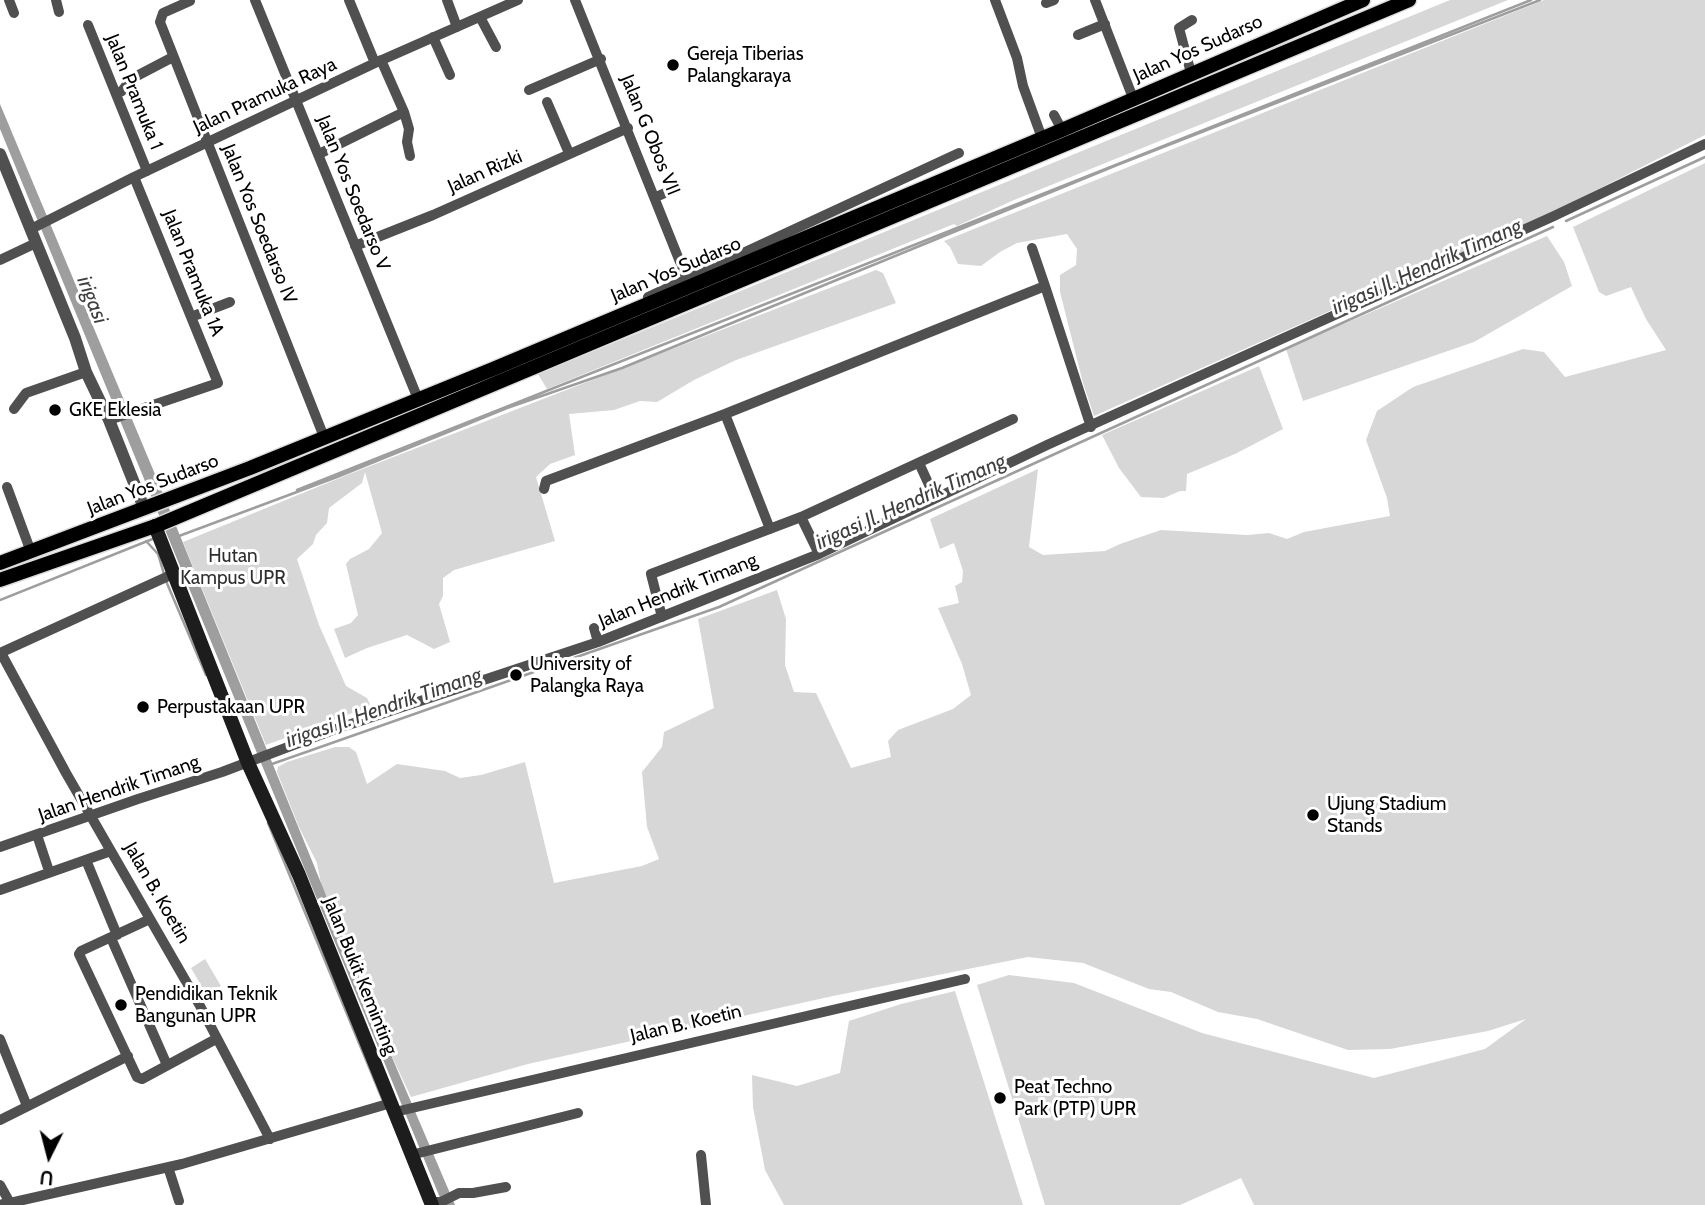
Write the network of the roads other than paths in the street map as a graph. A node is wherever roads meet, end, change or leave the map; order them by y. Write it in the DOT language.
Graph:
graph roads {
  1 [pos="9,0"];
  2 [pos="56,0"];
  3 [pos="255,0"];
  4 [pos="349,0"];
  5 [pos="447,0"];
  6 [pos="518,0"];
  7 [pos="575,0"];
  8 [pos="995,0"];
  9 [pos="1095,0"];
  10 [pos="1363,0"];
  11 [pos="1409,0"];
  12 [pos="190,1"];
  13 [pos="59,12"];
  14 [pos="14,13"];
  15 [pos="480,17"];
  16 [pos="1192,20"];
  17 [pos="1105,24"];
  18 [pos="88,25"];
  19 [pos="1305,25"];
  20 [pos="457,27"];
  21 [pos="1078,35"];
  22 [pos="433,37"];
  23 [pos="1311,39"];
  24 [pos="496,47"];
  25 [pos="173,57"];
  26 [pos="601,60"];
  27 [pos="378,62"];
  28 [pos="1191,73"];
  29 [pos="450,75"];
  30 [pos="529,90"];
  31 [pos="116,94"];
  32 [pos="1133,98"];
  33 [pos="296,101"];
  34 [pos="547,102"];
  35 [pos="404,112"];
  36 [pos="1054,116"];
  37 [pos="628,128"];
  38 [pos="1062,130"];
  39 [pos="1042,138"];
  40 [pos="208,142"];
  41 [pos="1705,144"];
  42 [pos="569,153"];
  43 [pos="958,153"];
  44 [pos="319,154"];
  45 [pos="410,156"];
  46 [pos="1,158"];
  47 [pos="147,171"];
  48 [pos="134,177"];
  49 [pos="676,188"];
  50 [pos="656,197"];
  51 [pos="868,218"];
  52 [pos="32,229"];
  53 [pos="36,243"];
  54 [pos="355,246"];
  55 [pos="1032,248"];
  56 [pos="0,260"];
  57 [pos="689,285"];
  58 [pos="1045,286"];
  59 [pos="230,302"];
  60 [pos="191,317"];
  61 [pos="525,363"];
  62 [pos="493,369"];
  63 [pos="86,372"];
  64 [pos="418,399"];
  65 [pos="14,409"];
  66 [pos="725,414"];
  67 [pos="114,418"];
  68 [pos="1013,419"];
  69 [pos="1091,426"];
  70 [pos="324,437"];
  71 [pos="278,456"];
  72 [pos="919,463"];
  73 [pos="285,471"];
  74 [pos="7,487"];
  75 [pos="544,489"];
  76 [pos="935,498"];
  77 [pos="148,507"];
  78 [pos="802,517"];
  79 [pos="157,527"];
  80 [pos="770,529"];
  81 [pos="819,554"];
  82 [pos="34,559"];
  83 [pos="0,563"];
  84 [pos="173,574"];
  85 [pos="0,580"];
  86 [pos="662,617"];
  87 [pos="594,628"];
  88 [pos="598,642"];
  89 [pos="1,653"];
  90 [pos="256,759"];
  91 [pos="90,816"];
  92 [pos="37,835"];
  93 [pos="0,847"];
  94 [pos="111,851"];
  95 [pos="86,860"];
  96 [pos="49,871"];
  97 [pos="0,891"];
  98 [pos="150,919"];
  99 [pos="114,937"];
  100 [pos="965,979"];
  101 [pos="0,1038"];
  102 [pos="216,1039"];
  103 [pos="128,1056"];
  104 [pos="167,1065"];
  105 [pos="27,1106"];
  106 [pos="397,1108"];
  107 [pos="578,1114"];
  108 [pos="0,1120"];
  109 [pos="270,1139"];
  110 [pos="416,1154"];
  111 [pos="701,1155"];
  112 [pos="168,1167"];
  113 [pos="0,1185"];
  114 [pos="506,1187"];
  115 [pos="179,1201"];
  116 [pos="439,1202"];
  117 [pos="8,1204"];
  118 [pos="706,1205"];
  1 -- 14 [label="street"];
  2 -- 13 [label="street"];
  3 -- 33 [label="street, Jalan Yos Soedarso V"];
  4 -- 27 [label="street"];
  5 -- 20 [label="street"];
  6 -- 15 [label="street, Jalan Pramuka Raya"];
  7 -- 26 [label="street, Jalan G Obos VII"];
  8 -- 39 [label="street"];
  9 -- 17 [label="street"];
  10 -- 19 [label="main road, Jalan Yos Sudarso"];
  11 -- 23 [label="main road, Jalan Yos Sudarso"];
  12 -- 25 [label="street, Jalan Yos Soedarso IV"];
  15 -- 20 [label="street, Jalan Pramuka Raya"];
  15 -- 24 [label="street"];
  16 -- 28 [label="street"];
  17 -- 21 [label="street"];
  17 -- 32 [label="street"];
  18 -- 31 [label="street, Jalan Pramuka 1"];
  19 -- 23 [label="main road"];
  19 -- 28 [label="main road, Jalan Yos Sudarso"];
  20 -- 22 [label="street, Jalan Pramuka Raya"];
  22 -- 27 [label="street, Jalan Pramuka Raya"];
  22 -- 29 [label="street"];
  23 -- 51 [label="main road, Jalan Yos Sudarso"];
  25 -- 31 [label="street"];
  25 -- 40 [label="street, Jalan Yos Soedarso IV"];
  26 -- 30 [label="street"];
  26 -- 37 [label="street, Jalan G Obos VII"];
  27 -- 33 [label="street, Jalan Pramuka Raya"];
  27 -- 35 [label="street"];
  28 -- 32 [label="main road, Jalan Yos Sudarso"];
  31 -- 47 [label="street, Jalan Pramuka 1"];
  32 -- 38 [label="main road, Jalan Yos Sudarso"];
  33 -- 40 [label="street, Jalan Pramuka Raya"];
  33 -- 44 [label="street, Jalan Yos Soedarso V"];
  34 -- 42 [label="street"];
  35 -- 44 [label="street"];
  35 -- 45 [label="street"];
  36 -- 38 [label="street"];
  37 -- 42 [label="street, Jalan Rizki"];
  37 -- 50 [label="street, Jalan G Obos VII"];
  38 -- 39 [label="main road, Jalan Yos Sudarso"];
  39 -- 51 [label="main road, Jalan Yos Sudarso"];
  40 -- 47 [label="street, Jalan Pramuka Raya"];
  40 -- 70 [label="street, Jalan Yos Soedarso IV"];
  41 -- 69 [label="street, Jalan Hendrik Timang"];
  42 -- 54 [label="street, Jalan Rizki"];
  43 -- 62 [label="street"];
  44 -- 54 [label="street, Jalan Yos Soedarso V"];
  46 -- 52 [label="street"];
  47 -- 48 [label="street, Jalan Pramuka Raya"];
  48 -- 52 [label="street, Jalan Pramuka Raya"];
  48 -- 60 [label="street, Jalan Pramuka 1A"];
  49 -- 50 [label="street"];
  50 -- 57 [label="street, Jalan G Obos VII"];
  51 -- 57 [label="main road, Jalan Yos Sudarso"];
  51 -- 61 [label="main road, Jalan Yos Sudarso"];
  52 -- 53 [label="street"];
  53 -- 56 [label="street"];
  53 -- 63 [label="street"];
  54 -- 64 [label="street, Jalan Yos Soedarso V"];
  55 -- 58 [label="street"];
  57 -- 61 [label="main road, Jalan Yos Sudarso"];
  58 -- 66 [label="street"];
  58 -- 69 [label="street"];
  59 -- 60 [label="street"];
  60 -- 67 [label="street, Jalan Pramuka 1A"];
  61 -- 62 [label="main road, Jalan Yos Sudarso"];
  61 -- 73 [label="main road, Jalan Yos Sudarso"];
  62 -- 64 [label="main road, Jalan Yos Sudarso"];
  63 -- 65 [label="street"];
  63 -- 67 [label="street"];
  64 -- 70 [label="main road, Jalan Yos Sudarso"];
  66 -- 75 [label="street"];
  66 -- 80 [label="street"];
  67 -- 77 [label="street"];
  68 -- 72 [label="street"];
  69 -- 76 [label="street, Jalan Hendrik Timang"];
  70 -- 71 [label="main road, Jalan Yos Sudarso"];
  71 -- 73 [label="main road"];
  71 -- 77 [label="main road, Jalan Yos Sudarso"];
  72 -- 76 [label="street"];
  72 -- 78 [label="street"];
  73 -- 79 [label="main road, Jalan Yos Sudarso"];
  74 -- 82 [label="street"];
  76 -- 81 [label="street, Jalan Hendrik Timang"];
  77 -- 82 [label="main road, Jalan Yos Sudarso"];
  78 -- 80 [label="street"];
  78 -- 81 [label="street"];
  79 -- 82 [label="main road, Jalan Yos Sudarso"];
  79 -- 84 [label="main road, Jalan Bukit Keminting"];
  80 -- 86 [label="street"];
  81 -- 86 [label="street, Jalan Hendrik Timang"];
  82 -- 83 [label="main road, Jalan Yos Sudarso"];
  82 -- 85 [label="main road, Jalan Yos Sudarso"];
  84 -- 89 [label="street"];
  84 -- 90 [label="main road, Jalan Bukit Keminting"];
  86 -- 88 [label="street, Jalan Hendrik Timang"];
  87 -- 88 [label="street"];
  88 -- 90 [label="street, Jalan Hendrik Timang"];
  89 -- 91 [label="street, Jalan B. Koetin"];
  90 -- 91 [label="street, Jalan Hendrik Timang"];
  90 -- 106 [label="main road, Jalan Bukit Keminting"];
  91 -- 92 [label="street, Jalan Hendrik Timang"];
  91 -- 94 [label="street, Jalan B. Koetin"];
  92 -- 93 [label="street, Jalan Hendrik Timang"];
  92 -- 96 [label="street"];
  94 -- 95 [label="street"];
  94 -- 98 [label="street, Jalan B. Koetin"];
  95 -- 96 [label="street"];
  95 -- 99 [label="street"];
  96 -- 97 [label="street"];
  98 -- 99 [label="street"];
  98 -- 102 [label="street, Jalan B. Koetin"];
  99 -- 103 [label="street"];
  99 -- 104 [label="street"];
  100 -- 106 [label="street, Jalan B. Koetin"];
  101 -- 105 [label="street"];
  102 -- 104 [label="street"];
  102 -- 109 [label="street, Jalan B. Koetin"];
  103 -- 104 [label="street"];
  103 -- 105 [label="street"];
  105 -- 108 [label="street"];
  106 -- 109 [label="street"];
  106 -- 110 [label="main road, Jalan Bukit Keminting"];
  107 -- 110 [label="street"];
  109 -- 112 [label="street"];
  110 -- 116 [label="main road, Jalan Bukit Keminting"];
  111 -- 118 [label="street"];
  112 -- 115 [label="street"];
  112 -- 117 [label="street"];
  113 -- 117 [label="street"];
  114 -- 116 [label="street"];
}
